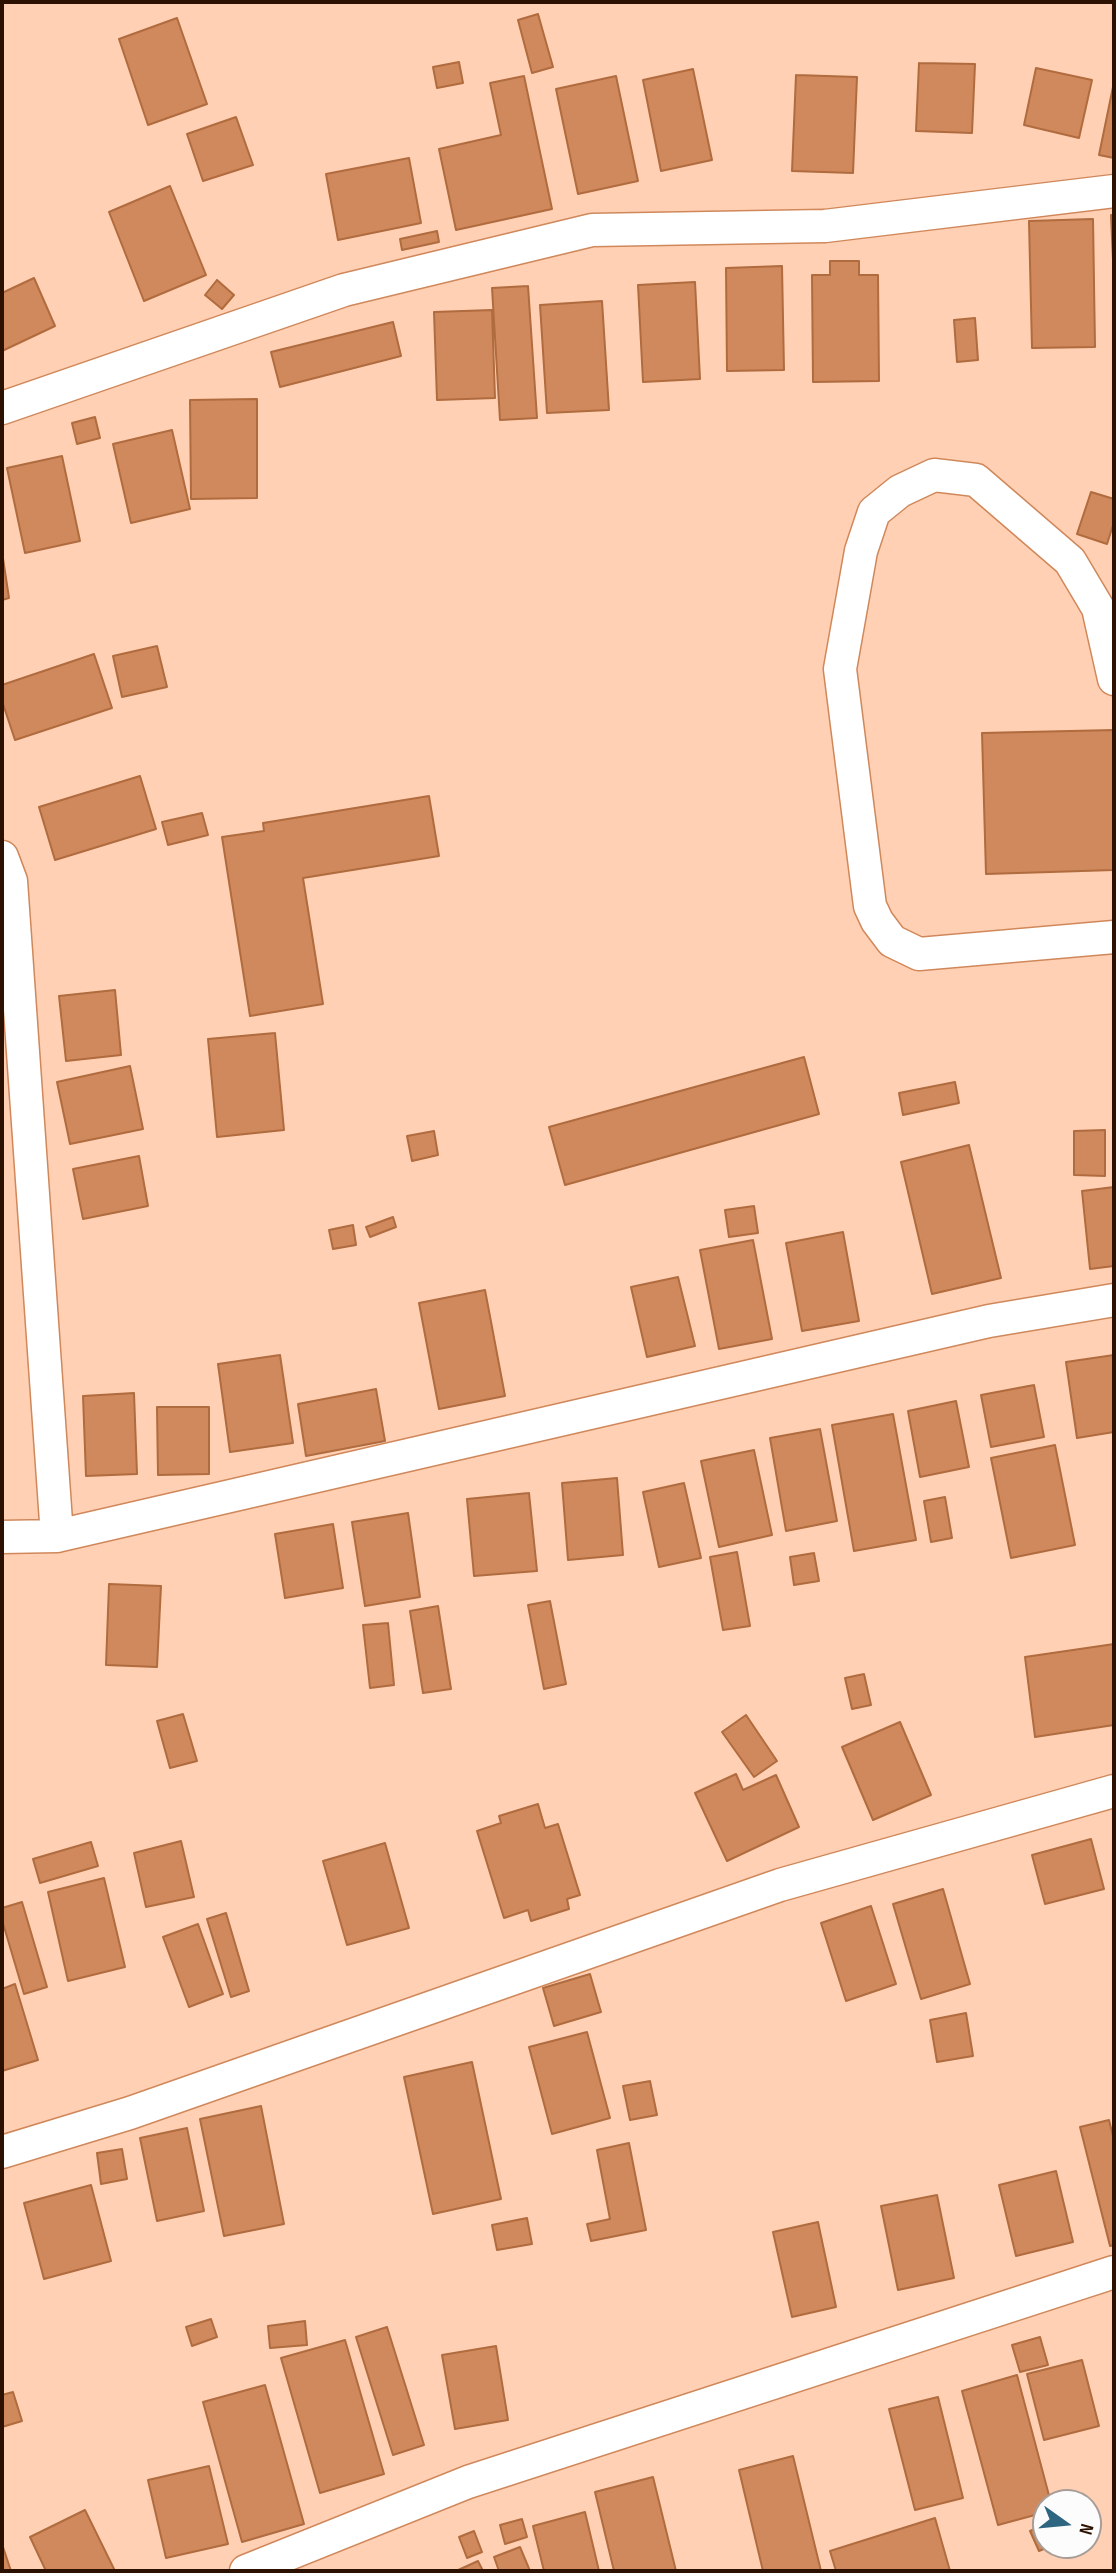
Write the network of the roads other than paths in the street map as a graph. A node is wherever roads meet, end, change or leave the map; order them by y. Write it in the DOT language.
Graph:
graph roads {
  1 [pos="1114,191"];
  2 [pos="2,408"];
  3 [pos="1114,679"];
  4 [pos="2,858"];
  5 [pos="1114,937"];
  6 [pos="1114,1300"];
  7 [pos="2,1536"];
  8 [pos="57,1536"];
  9 [pos="1114,1791"];
  10 [pos="2,2152"];
  11 [pos="1114,2272"];
  12 [pos="246,2571"];
  1 -- 2 [label="street"];
  3 -- 5 [label="street"];
  4 -- 8 [label="street"];
  6 -- 8 [label="street"];
  7 -- 8 [label="street"];
  9 -- 10 [label="street"];
  11 -- 12 [label="street"];
}
